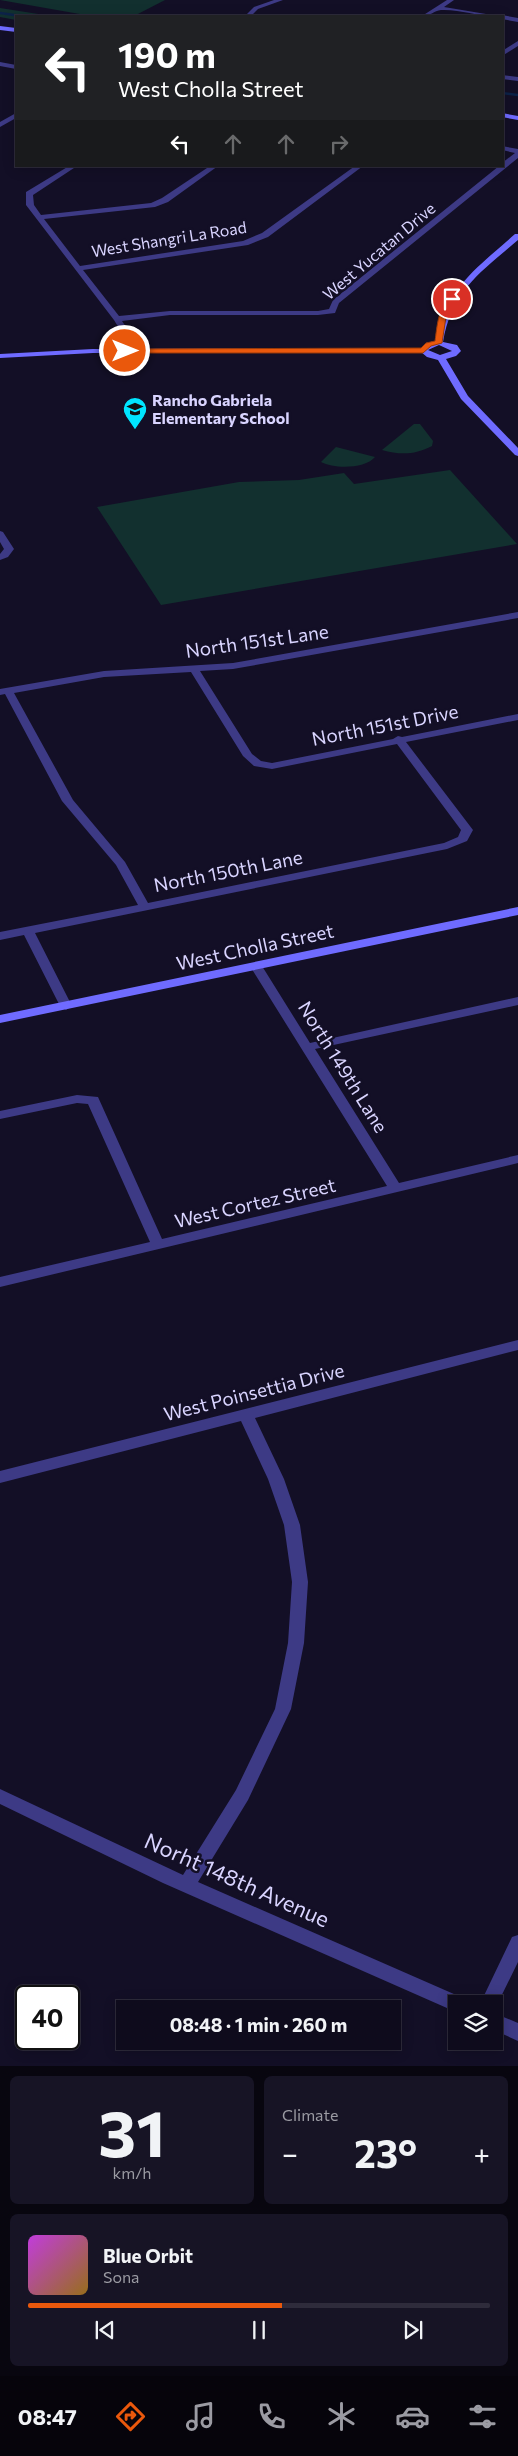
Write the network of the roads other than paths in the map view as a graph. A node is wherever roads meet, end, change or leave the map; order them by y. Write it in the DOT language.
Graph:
graph roads {
  1 [pos="280,0"];
  2 [pos="451,0"];
  3 [pos="438,8"];
  4 [pos="249,15"];
  5 [pos="427,15"];
  6 [pos="488,15"];
  7 [pos="504,17"];
  8 [pos="518,20"];
  9 [pos="0,28"];
  10 [pos="15,30"];
  11 [pos="0,34"];
  12 [pos="15,36"];
  13 [pos="518,43"];
  14 [pos="504,53"];
  15 [pos="0,64"];
  16 [pos="15,67"];
  17 [pos="504,77"];
  18 [pos="518,80"];
  19 [pos="504,108"];
  20 [pos="518,111"];
  21 [pos="504,115"];
  22 [pos="15,116"];
  23 [pos="518,118"];
  24 [pos="3,123"];
  25 [pos="504,148"];
  26 [pos="518,152"];
  27 [pos="504,164"];
  28 [pos="72,167"];
  29 [pos="214,167"];
  30 [pos="359,167"];
  31 [pos="500,167"];
  32 [pos="40,217"];
  33 [pos="518,236"];
  34 [pos="220,248"];
  35 [pos="229,256"];
  36 [pos="79,268"];
  37 [pos="117,318"];
  38 [pos="439,343"];
  39 [pos="423,350"];
  40 [pos="125,351"];
  41 [pos="0,356"];
  42 [pos="441,357"];
  43 [pos="516,448"];
  44 [pos="0,534"];
  45 [pos="3,556"];
  46 [pos="518,615"];
  47 [pos="194,669"];
  48 [pos="4,692"];
  49 [pos="518,716"];
  50 [pos="398,739"];
  51 [pos="145,907"];
  52 [pos="518,911"];
  53 [pos="28,931"];
  54 [pos="0,936"];
  55 [pos="256,966"];
  56 [pos="518,1001"];
  57 [pos="66,1006"];
  58 [pos="0,1020"];
  59 [pos="308,1047"];
  60 [pos="0,1115"];
  61 [pos="518,1158"];
  62 [pos="396,1189"];
  63 [pos="158,1245"];
  64 [pos="0,1282"];
  65 [pos="518,1345"];
  66 [pos="246,1415"];
  67 [pos="0,1478"];
  68 [pos="0,1796"];
  69 [pos="187,1885"];
  70 [pos="518,1943"];
  71 [pos="493,1995"];
  72 [pos="448,2000"];
  73 [pos="503,2025"];
  74 [pos="518,2032"];
  1 -- 4 [label="street"];
  2 -- 3 [label="street"];
  3 -- 5 [label="street"];
  3 -- 6 [label="street"];
  7 -- 8 [label="street"];
  9 -- 10 [label="street"];
  11 -- 12 [label="street"];
  13 -- 14 [label="street"];
  15 -- 16 [label="street"];
  17 -- 18 [label="street"];
  19 -- 20 [label="street"];
  21 -- 23 [label="street"];
  22 -- 24 [label="street"];
  25 -- 26 [label="street"];
  26 -- 27 [label="street, West Yucatan Drive"];
  28 -- 32 [label="street"];
  29 -- 32 [label="street"];
  30 -- 34 [label="street, West Shangri La Road"];
  31 -- 37 [label="street, West Yucatan Drive"];
  32 -- 36 [label="street"];
  33 -- 38 [label="street"];
  34 -- 35 [label="street"];
  34 -- 36 [label="street, West Shangri La Road"];
  36 -- 37 [label="street"];
  37 -- 40 [label="street"];
  38 -- 39 [label="street"];
  38 -- 42 [label="street"];
  39 -- 40 [label="street"];
  39 -- 42 [label="street"];
  40 -- 41 [label="street"];
  42 -- 43 [label="street"];
  44 -- 45 [label="street"];
  46 -- 47 [label="street, North 151st Lane"];
  47 -- 48 [label="street, North 151st Lane"];
  47 -- 50 [label="street, North 151st Drive"];
  48 -- 51 [label="street"];
  49 -- 50 [label="street, North 151st Drive"];
  50 -- 51 [label="street, North 150th Lane"];
  51 -- 53 [label="street, North 150th Lane"];
  52 -- 55 [label="street, West Cholla Street"];
  53 -- 54 [label="street, North 150th Lane"];
  53 -- 57 [label="street"];
  55 -- 57 [label="street, West Cholla Street"];
  55 -- 59 [label="street, North 149th Lane"];
  56 -- 59 [label="street"];
  57 -- 58 [label="street, West Cholla Street"];
  59 -- 62 [label="street, North 149th Lane"];
  60 -- 63 [label="street"];
  61 -- 62 [label="street, West Cortez Street"];
  62 -- 63 [label="street, West Cortez Street"];
  63 -- 64 [label="street, West Cortez Street"];
  65 -- 66 [label="street, West Poinsettia Drive"];
  66 -- 67 [label="street, West Poinsettia Drive"];
  66 -- 69 [label="street"];
  68 -- 69 [label="street, Norht 148th Avenue"];
  69 -- 72 [label="street, Norht 148th Avenue"];
  70 -- 71 [label="street"];
  73 -- 74 [label="street"];
}
